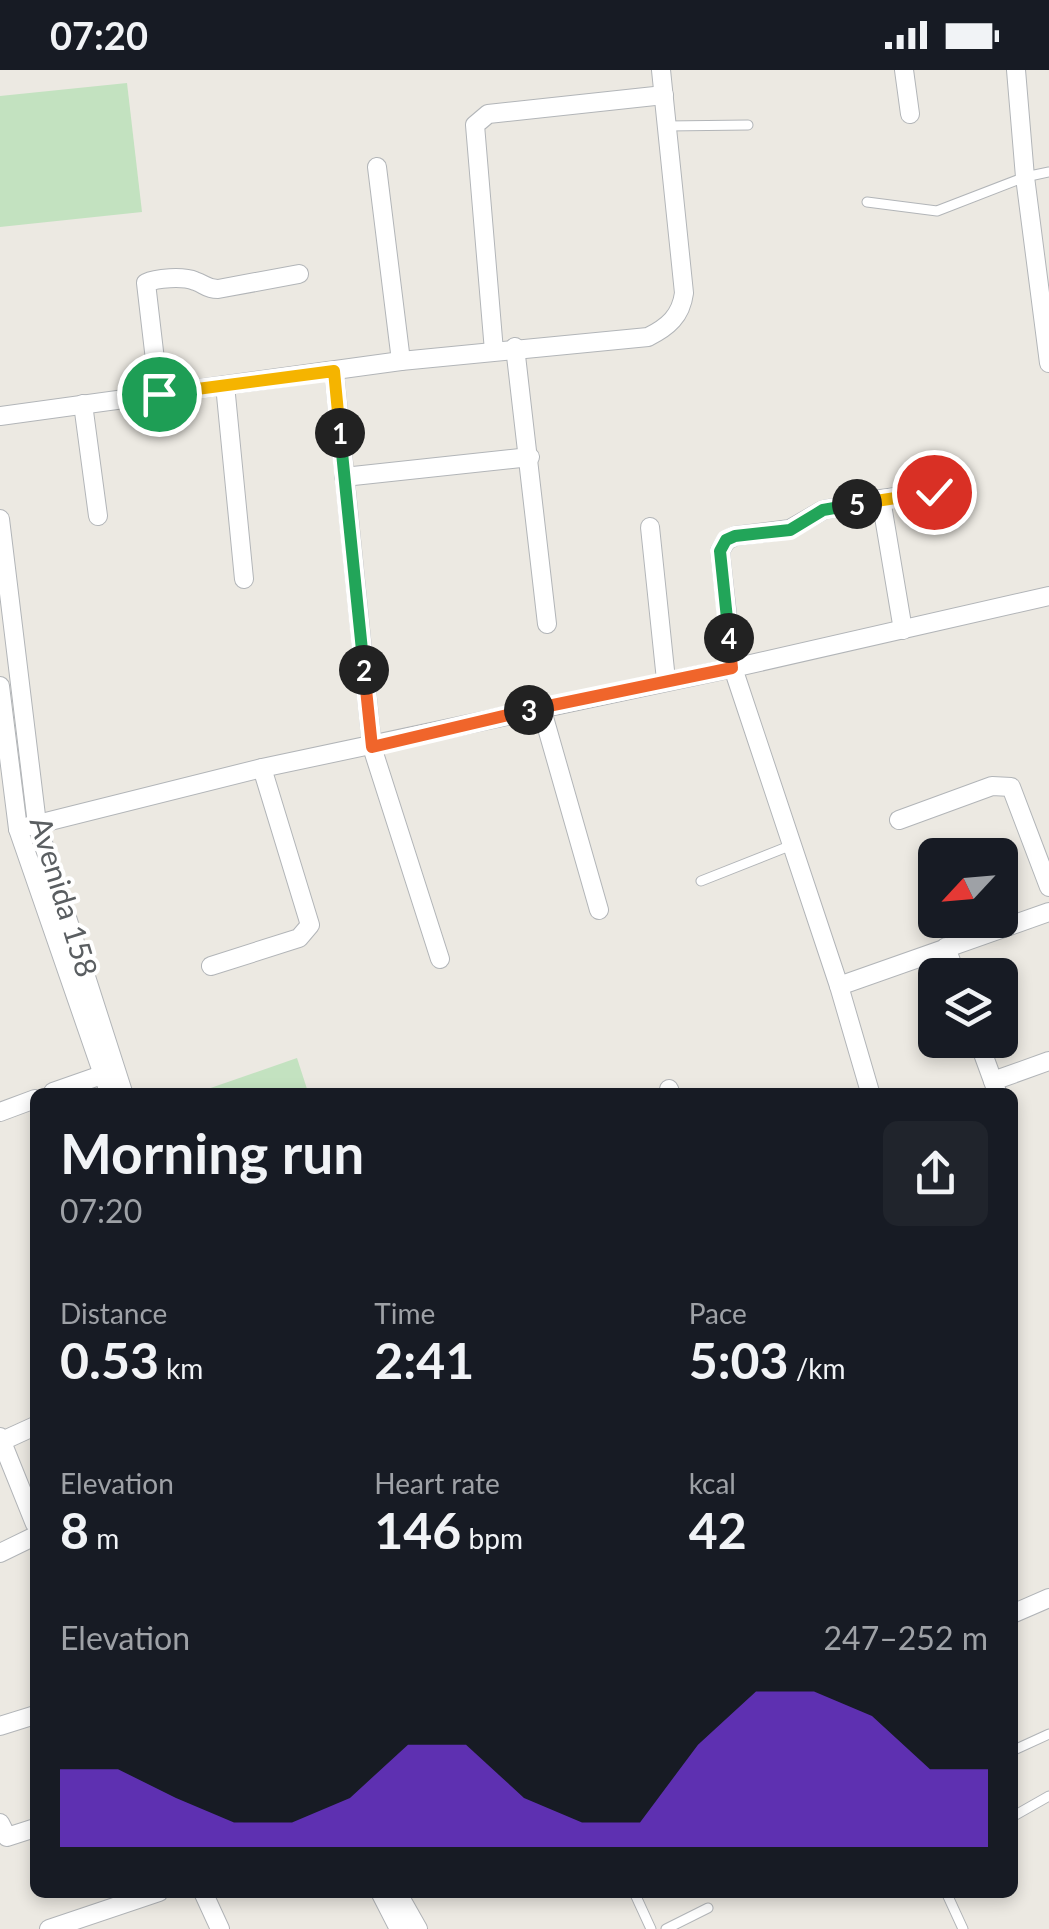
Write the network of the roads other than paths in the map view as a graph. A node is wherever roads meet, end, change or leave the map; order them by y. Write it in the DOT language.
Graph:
graph roads {
  1 [pos="660,70"];
  2 [pos="904,70"];
  3 [pos="1016,70"];
  4 [pos="664,95"];
  5 [pos="910,114"];
  6 [pos="748,125"];
  7 [pos="667,126"];
  8 [pos="377,167"];
  9 [pos="1049,172"];
  10 [pos="1025,177"];
  11 [pos="868,202"];
  12 [pos="1044,273"];
  13 [pos="299,274"];
  14 [pos="516,347"];
  15 [pos="494,351"];
  16 [pos="402,361"];
  17 [pos="1049,362"];
  18 [pos="334,371"];
  19 [pos="225,386"];
  20 [pos="159,394"];
  21 [pos="83,404"];
  22 [pos="0,416"];
  23 [pos="530,457"];
  24 [pos="344,477"];
  25 [pos="934,492"];
  26 [pos="882,499"];
  27 [pos="98,516"];
  28 [pos="0,519"];
  29 [pos="650,527"];
  30 [pos="244,579"];
  31 [pos="1049,596"];
  32 [pos="547,624"];
  33 [pos="903,630"];
  34 [pos="732,668"];
  35 [pos="666,680"];
  36 [pos="0,686"];
  37 [pos="21,691"];
  38 [pos="0,693"];
  39 [pos="542,707"];
  40 [pos="372,747"];
  41 [pos="262,768"];
  42 [pos="899,820"];
  43 [pos="37,824"];
  44 [pos="18,828"];
  45 [pos="792,845"];
  46 [pos="701,881"];
  47 [pos="1049,887"];
  48 [pos="598,910"];
  49 [pos="1049,912"];
  50 [pos="946,947"];
  51 [pos="950,958"];
  52 [pos="440,959"];
  53 [pos="211,966"];
  54 [pos="838,986"];
  55 [pos="985,1058"];
  56 [pos="1049,1060"];
  57 [pos="109,1079"];
  58 [pos="995,1087"];
  59 [pos="70,1088"];
  60 [pos="869,1088"];
  61 [pos="30,1101"];
  62 [pos="0,1112"];
  63 [pos="30,1428"];
  64 [pos="1,1440"];
  65 [pos="30,1512"];
  66 [pos="30,1538"];
  67 [pos="0,1553"];
  68 [pos="1044,1600"];
  69 [pos="1018,1611"];
  70 [pos="1049,1620"];
  71 [pos="30,1717"];
  72 [pos="0,1726"];
  73 [pos="1049,1734"];
  74 [pos="1018,1748"];
  75 [pos="1049,1796"];
  76 [pos="1018,1814"];
  77 [pos="30,1829"];
  78 [pos="2,1833"];
  79 [pos="148,1898"];
  80 [pos="207,1898"];
  81 [pos="394,1898"];
  82 [pos="395,1898"];
  83 [pos="637,1898"];
  84 [pos="949,1898"];
  85 [pos="708,1908"];
  86 [pos="100,1921"];
  87 [pos="48,1929"];
  88 [pos="220,1929"];
  89 [pos="399,1929"];
  90 [pos="418,1929"];
  91 [pos="651,1929"];
  92 [pos="666,1929"];
  93 [pos="962,1929"];
  1 -- 4 [label="street"];
  2 -- 5 [label="street"];
  3 -- 10 [label="street"];
  4 -- 7 [label="street"];
  4 -- 15 [label="street"];
  6 -- 7 [label="lane"];
  7 -- 14 [label="street"];
  8 -- 16 [label="street"];
  9 -- 10 [label="lane"];
  10 -- 11 [label="lane"];
  10 -- 12 [label="street"];
  12 -- 17 [label="street"];
  13 -- 20 [label="street"];
  14 -- 15 [label="street"];
  14 -- 23 [label="street"];
  15 -- 16 [label="street"];
  16 -- 18 [label="street"];
  18 -- 19 [label="street"];
  18 -- 24 [label="street"];
  19 -- 20 [label="street"];
  19 -- 30 [label="street"];
  20 -- 21 [label="street"];
  21 -- 22 [label="street"];
  21 -- 27 [label="street"];
  23 -- 24 [label="street"];
  23 -- 32 [label="street"];
  24 -- 40 [label="street"];
  25 -- 26 [label="street"];
  26 -- 33 [label="street"];
  26 -- 34 [label="street"];
  28 -- 37 [label="street, Avenida 158"];
  29 -- 35 [label="street"];
  31 -- 33 [label="street"];
  33 -- 34 [label="street"];
  34 -- 35 [label="street"];
  34 -- 45 [label="street"];
  35 -- 39 [label="street"];
  36 -- 38 [label="street"];
  37 -- 38 [label="lane"];
  37 -- 43 [label="street, Avenida 158"];
  38 -- 44 [label="street"];
  39 -- 40 [label="street"];
  39 -- 48 [label="street"];
  40 -- 41 [label="street"];
  40 -- 52 [label="street"];
  41 -- 43 [label="street"];
  41 -- 53 [label="street"];
  42 -- 47 [label="street"];
  43 -- 44 [label="street"];
  43 -- 57 [label="street, Avenida 158"];
  44 -- 57 [label="street"];
  45 -- 46 [label="lane"];
  45 -- 54 [label="street"];
  49 -- 50 [label="street"];
  50 -- 51 [label="street"];
  50 -- 54 [label="street"];
  54 -- 60 [label="street"];
  55 -- 58 [label="street"];
  56 -- 58 [label="street"];
  57 -- 59 [label="street"];
  61 -- 62 [label="street"];
  63 -- 64 [label="street"];
  64 -- 65 [label="street"];
  66 -- 67 [label="street"];
  68 -- 69 [label="street"];
  68 -- 70 [label="street"];
  71 -- 72 [label="street"];
  73 -- 74 [label="lane"];
  75 -- 76 [label="lane"];
  77 -- 78 [label="street"];
  79 -- 86 [label="street"];
  80 -- 88 [label="street"];
  81 -- 89 [label="street"];
  82 -- 90 [label="street"];
  83 -- 91 [label="lane"];
  84 -- 93 [label="lane"];
  85 -- 92 [label="lane"];
  86 -- 87 [label="street"];
}
